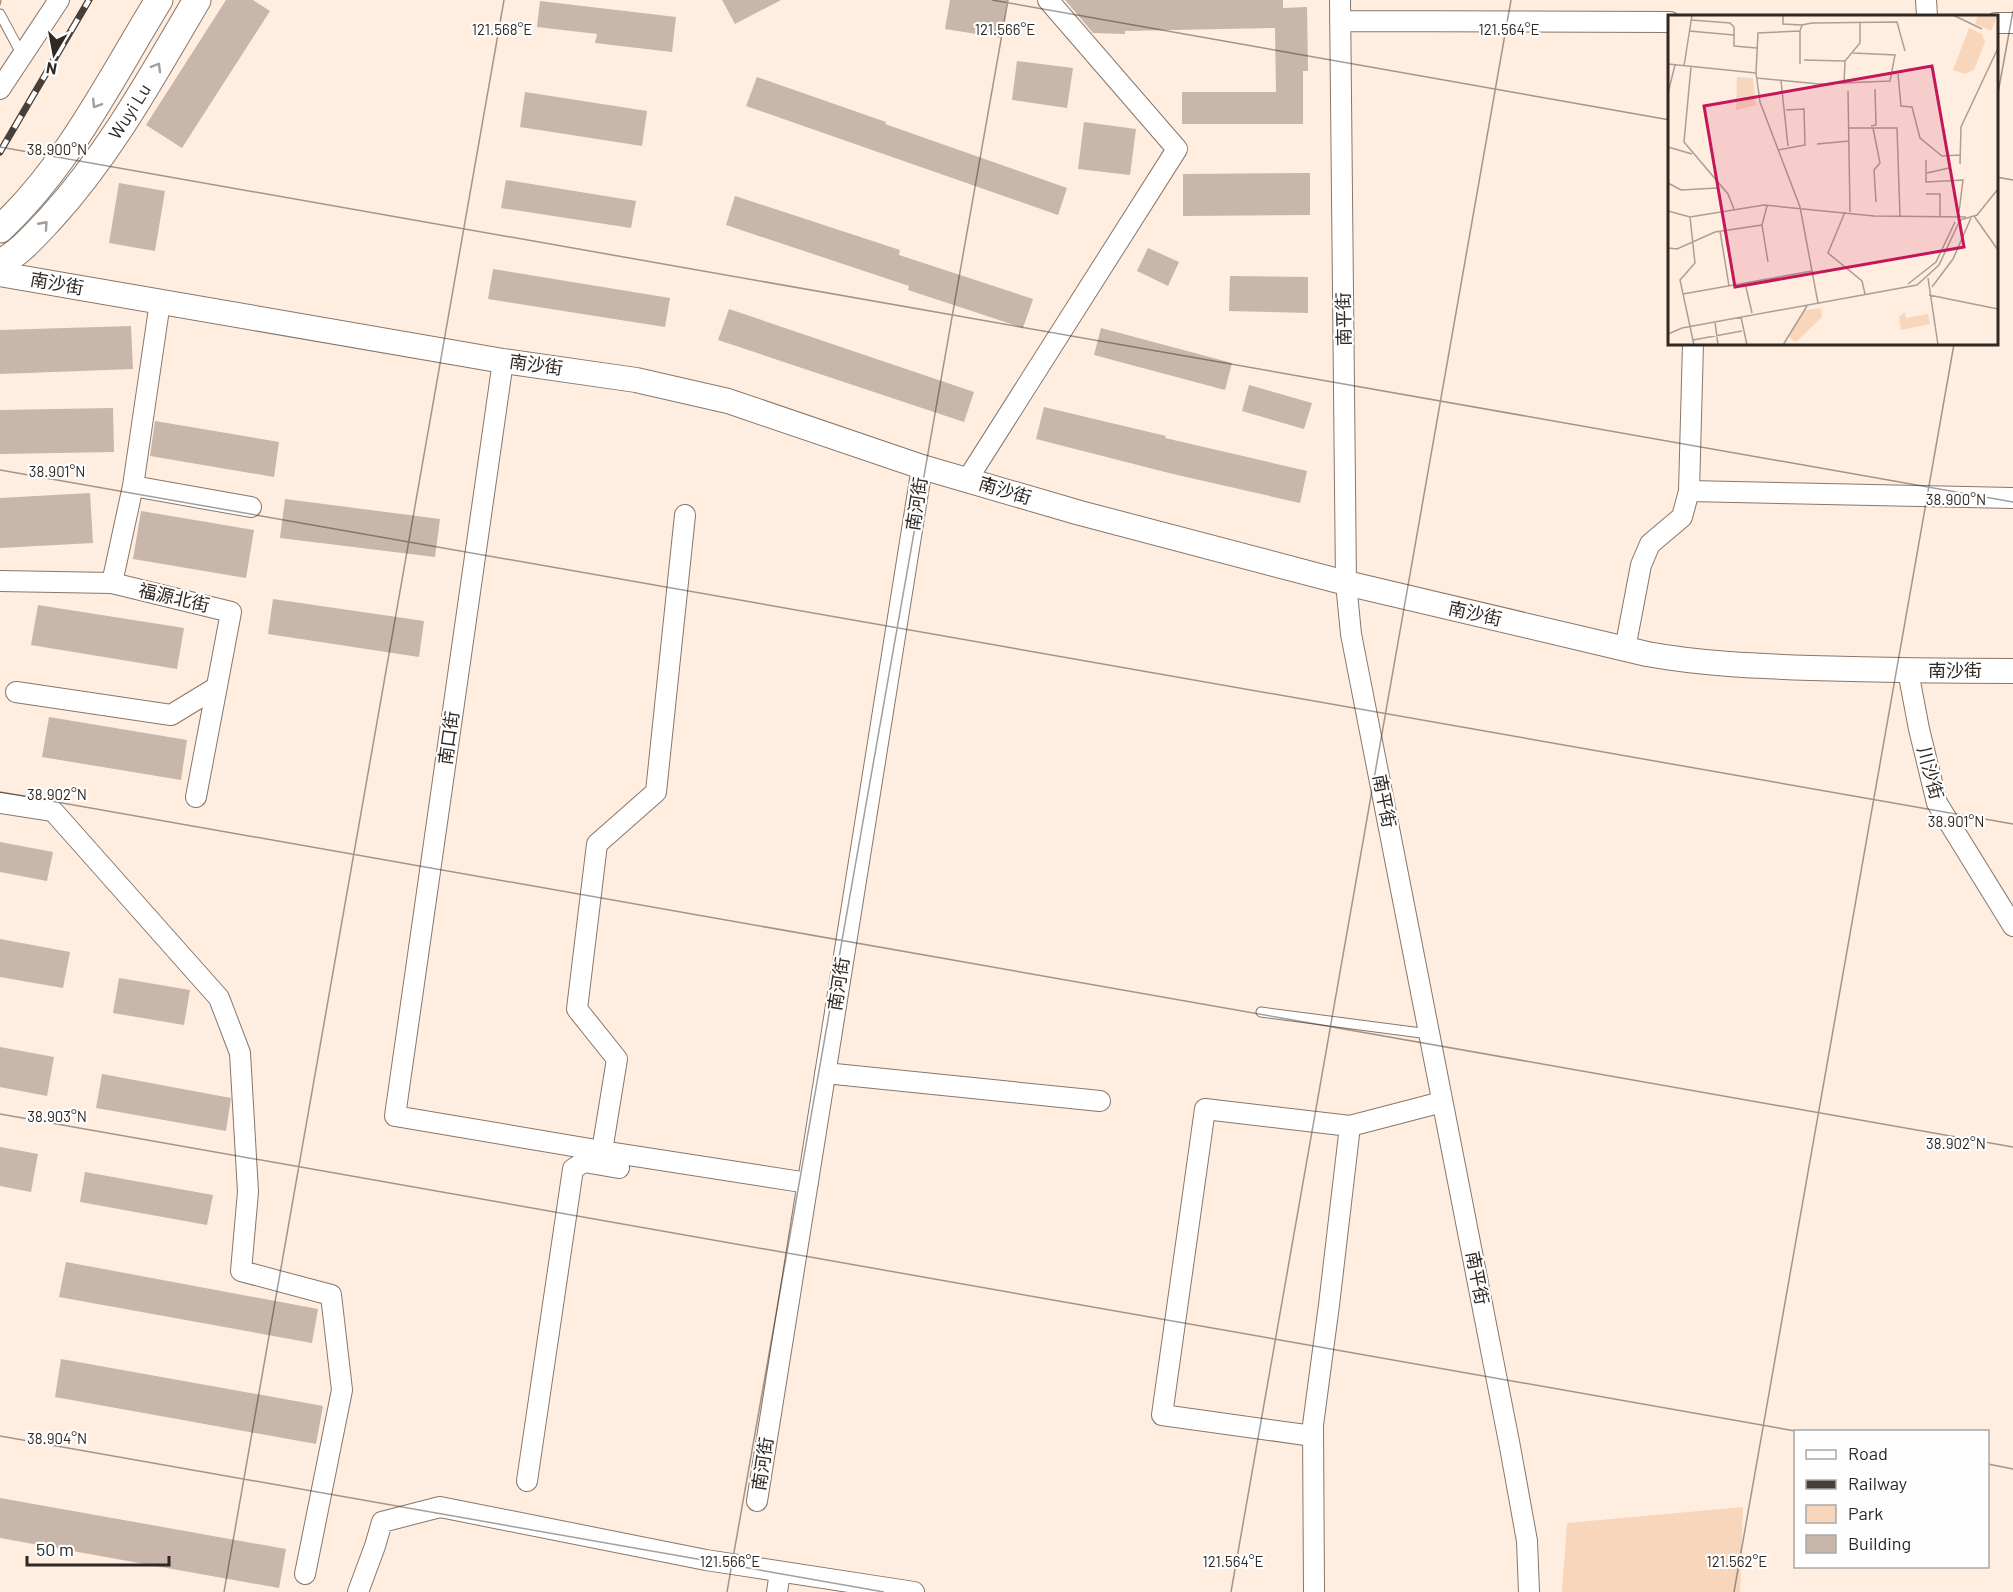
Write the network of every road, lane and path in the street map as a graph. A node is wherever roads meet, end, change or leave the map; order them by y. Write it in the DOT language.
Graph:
graph roads {
  1 [pos="59,0"];
  2 [pos="159,0"];
  3 [pos="197,0"];
  4 [pos="1048,0"];
  5 [pos="1340,0"];
  6 [pos="1926,0"];
  7 [pos="0,14"];
  8 [pos="1927,15"];
  9 [pos="1340,21"];
  10 [pos="1668,22"];
  11 [pos="22,55"];
  12 [pos="0,89"];
  13 [pos="0,229"];
  14 [pos="0,263"];
  15 [pos="0,274"];
  16 [pos="160,302"];
  17 [pos="1693,345"];
  18 [pos="503,361"];
  19 [pos="922,467"];
  20 [pos="967,480"];
  21 [pos="133,486"];
  22 [pos="1689,491"];
  23 [pos="2013,498"];
  24 [pos="251,507"];
  25 [pos="685,515"];
  26 [pos="0,581"];
  27 [pos="111,583"];
  28 [pos="1346,584"];
  29 [pos="1625,650"];
  30 [pos="1908,671"];
  31 [pos="2013,671"];
  32 [pos="217,687"];
  33 [pos="16,692"];
  34 [pos="196,797"];
  35 [pos="0,802"];
  36 [pos="2013,926"];
  37 [pos="1261,1012"];
  38 [pos="1429,1034"];
  39 [pos="825,1073"];
  40 [pos="1100,1101"];
  41 [pos="1443,1102"];
  42 [pos="1350,1126"];
  43 [pos="602,1151"];
  44 [pos="701,1167"];
  45 [pos="808,1183"];
  46 [pos="1313,1436"];
  47 [pos="527,1481"];
  48 [pos="757,1501"];
  49 [pos="780,1572"];
  50 [pos="305,1574"];
  51 [pos="358,1592"];
  52 [pos="777,1592"];
  53 [pos="914,1592"];
  54 [pos="1314,1592"];
  55 [pos="1529,1592"];
  1 -- 11 [label="street"];
  2 -- 13 [label="main road, Wuyi Lu, one-way"];
  14 -- 3 [label="main road, Wuyi Lu, one-way"];
  4 -- 20 [label="street"];
  5 -- 9 [label="street, 南平街"];
  6 -- 8 [label="street"];
  7 -- 11 [label="lane"];
  9 -- 10 [label="street"];
  9 -- 28 [label="street, 南平街"];
  11 -- 12 [label="street"];
  15 -- 16 [label="street, 南沙街"];
  16 -- 18 [label="street, 南沙街"];
  16 -- 21 [label="street"];
  17 -- 22 [label="street"];
  18 -- 19 [label="street, 南沙街"];
  18 -- 43 [label="street, 南口街"];
  19 -- 20 [label="street, 南沙街"];
  19 -- 39 [label="street, 南河街"];
  20 -- 28 [label="street, 南沙街"];
  21 -- 24 [label="street"];
  21 -- 27 [label="street"];
  22 -- 23 [label="street"];
  22 -- 29 [label="street"];
  25 -- 43 [label="street"];
  26 -- 27 [label="street, 福源北街"];
  27 -- 32 [label="street, 福源北街"];
  28 -- 29 [label="street, 南沙街"];
  28 -- 38 [label="street, 南平街"];
  29 -- 30 [label="street, 南沙街"];
  30 -- 31 [label="street, 南沙街"];
  30 -- 36 [label="street, 川沙街"];
  32 -- 33 [label="street"];
  32 -- 34 [label="street, 福源北街"];
  35 -- 50 [label="street"];
  37 -- 38 [label="lane"];
  38 -- 41 [label="street, 南平街"];
  39 -- 40 [label="street"];
  39 -- 45 [label="street, 南河街"];
  41 -- 42 [label="street"];
  41 -- 55 [label="street, 南平街"];
  42 -- 46 [label="street"];
  42 -- 46 [label="street"];
  43 -- 44 [label="street"];
  44 -- 45 [label="street"];
  44 -- 47 [label="street"];
  45 -- 48 [label="street, 南河街"];
  46 -- 54 [label="street"];
  49 -- 51 [label="street"];
  49 -- 52 [label="street"];
  49 -- 53 [label="street"];
}
